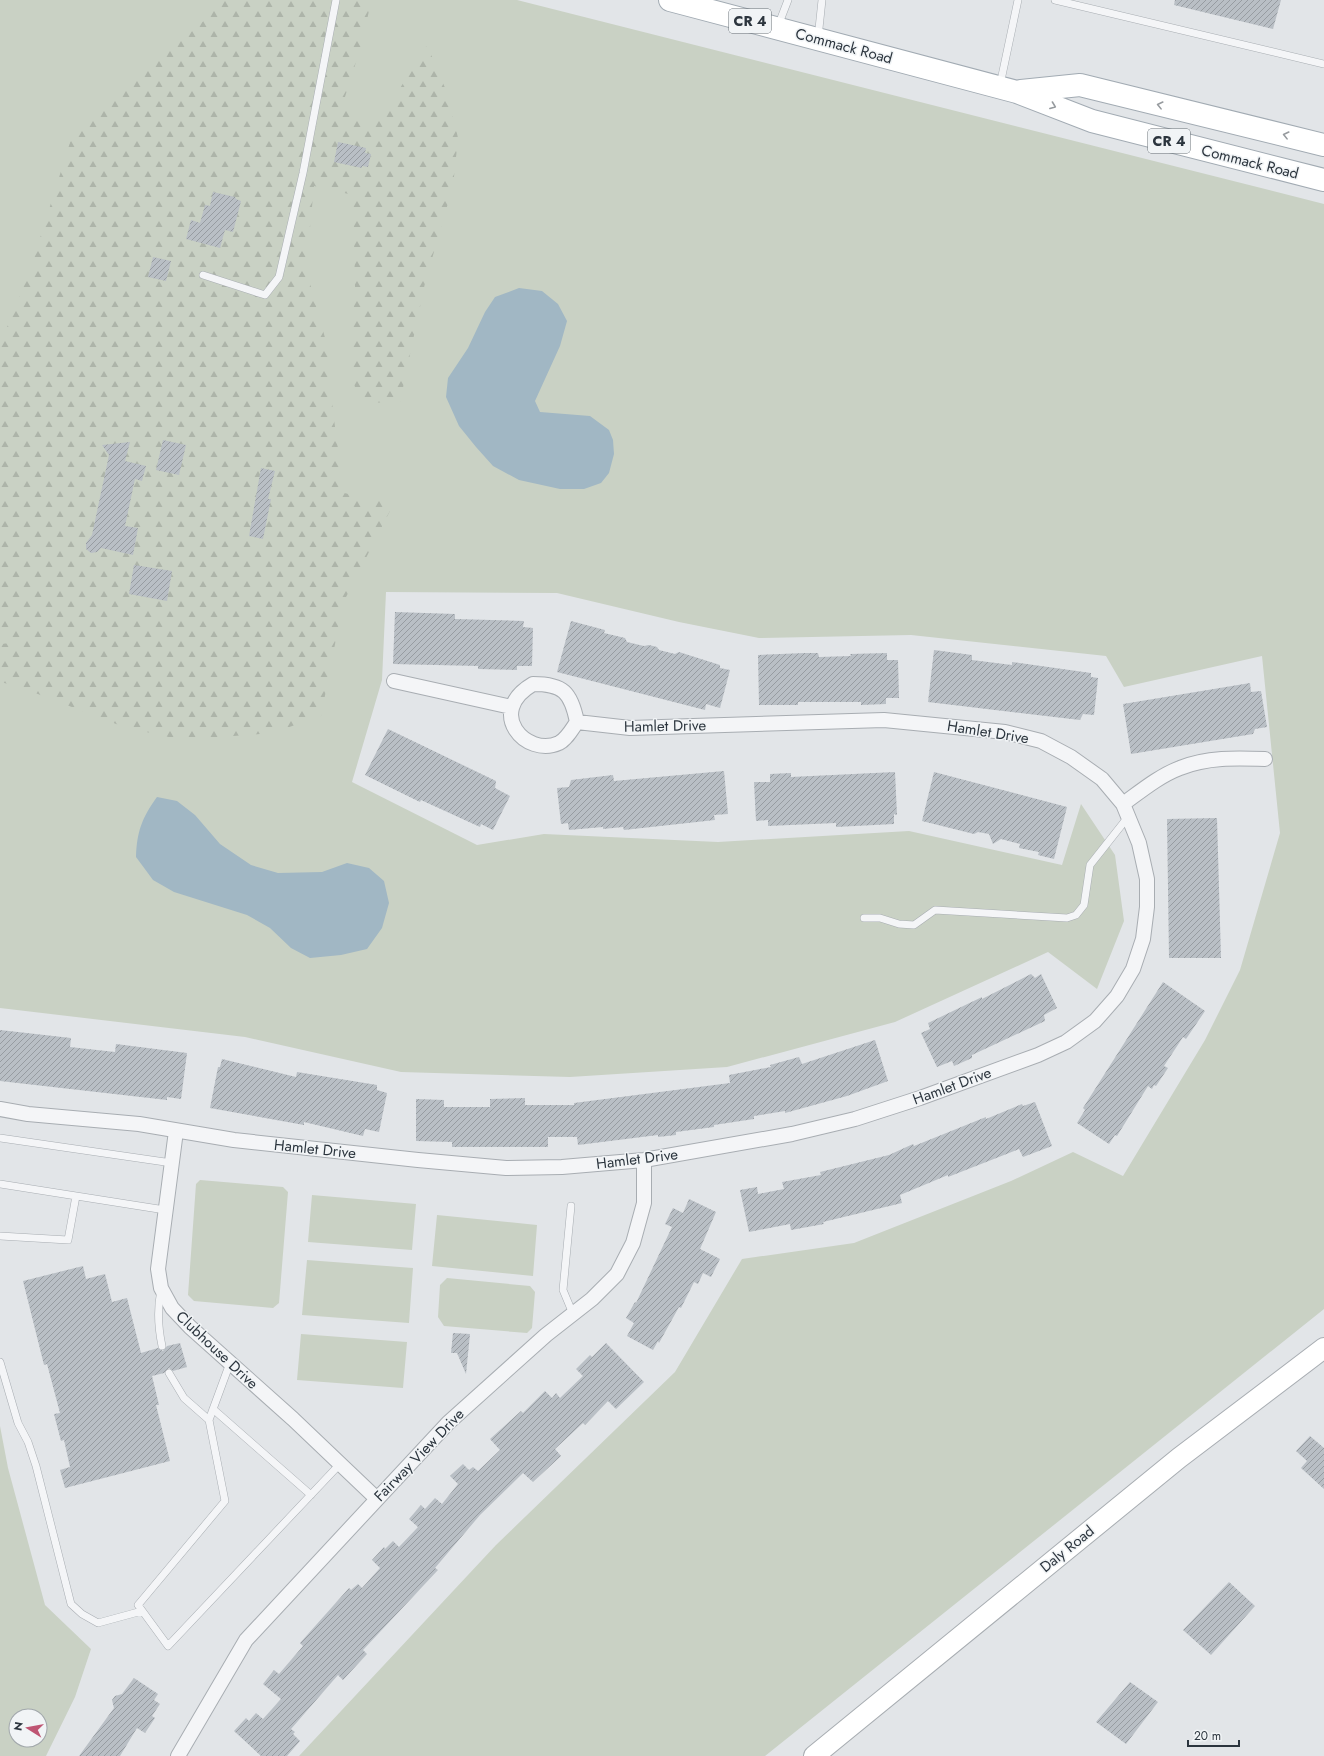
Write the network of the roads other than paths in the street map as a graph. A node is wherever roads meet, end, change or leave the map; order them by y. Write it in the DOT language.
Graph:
graph roads {
  1 [pos="336,0"];
  2 [pos="670,0"];
  3 [pos="788,0"];
  4 [pos="822,0"];
  5 [pos="1018,0"];
  6 [pos="1055,0"];
  7 [pos="777,28"];
  8 [pos="818,39"];
  9 [pos="1324,64"];
  10 [pos="1008,90"];
  11 [pos="1324,145"];
  12 [pos="1324,180"];
  13 [pos="203,275"];
  14 [pos="394,681"];
  15 [pos="511,707"];
  16 [pos="577,722"];
  17 [pos="1265,759"];
  18 [pos="1123,804"];
  19 [pos="1128,817"];
  20 [pos="864,918"];
  21 [pos="0,1109"];
  22 [pos="176,1130"];
  23 [pos="0,1138"];
  24 [pos="644,1160"];
  25 [pos="172,1163"];
  26 [pos="0,1184"];
  27 [pos="76,1196"];
  28 [pos="571,1206"];
  29 [pos="165,1210"];
  30 [pos="0,1236"];
  31 [pos="161,1288"];
  32 [pos="573,1314"];
  33 [pos="162,1346"];
  34 [pos="1324,1348"];
  35 [pos="0,1362"];
  36 [pos="230,1363"];
  37 [pos="169,1373"];
  38 [pos="213,1409"];
  39 [pos="209,1420"];
  40 [pos="340,1464"];
  41 [pos="311,1495"];
  42 [pos="377,1499"];
  43 [pos="142,1611"];
  44 [pos="178,1756"];
  45 [pos="814,1756"];
  1 -- 13 [label="lane"];
  2 -- 7 [label="main road, Commack Road / CR 4"];
  3 -- 7 [label="lane"];
  4 -- 8 [label="lane"];
  5 -- 10 [label="lane"];
  6 -- 9 [label="lane"];
  7 -- 8 [label="main road, Commack Road / CR 4"];
  8 -- 10 [label="main road, Commack Road / CR 4"];
  11 -- 10 [label="main road, Commack Road / CR 4, one-way"];
  10 -- 12 [label="main road, Commack Road / CR 4, one-way"];
  14 -- 15 [label="street"];
  15 -- 16 [label="street"];
  15 -- 16 [label="street"];
  16 -- 18 [label="street, Hamlet Drive"];
  17 -- 18 [label="street"];
  18 -- 19 [label="street, Hamlet Drive"];
  19 -- 20 [label="lane"];
  19 -- 24 [label="street, Hamlet Drive"];
  21 -- 22 [label="street, Hamlet Drive"];
  22 -- 24 [label="street, Hamlet Drive"];
  22 -- 25 [label="street, Clubhouse Drive"];
  23 -- 25 [label="lane"];
  24 -- 32 [label="street, Fairway View Drive"];
  25 -- 29 [label="street, Clubhouse Drive"];
  26 -- 27 [label="lane"];
  27 -- 29 [label="lane"];
  27 -- 30 [label="lane"];
  28 -- 32 [label="lane"];
  29 -- 31 [label="street, Clubhouse Drive"];
  31 -- 33 [label="lane"];
  31 -- 36 [label="street, Clubhouse Drive"];
  32 -- 42 [label="street, Fairway View Drive"];
  34 -- 45 [label="main road, Daly Road"];
  35 -- 43 [label="lane"];
  36 -- 38 [label="lane"];
  36 -- 40 [label="street, Clubhouse Drive"];
  37 -- 39 [label="lane"];
  38 -- 39 [label="lane"];
  38 -- 41 [label="lane"];
  39 -- 43 [label="lane"];
  40 -- 41 [label="lane"];
  40 -- 42 [label="street, Clubhouse Drive"];
  41 -- 43 [label="lane"];
  42 -- 44 [label="street, Fairway View Drive"];
}
